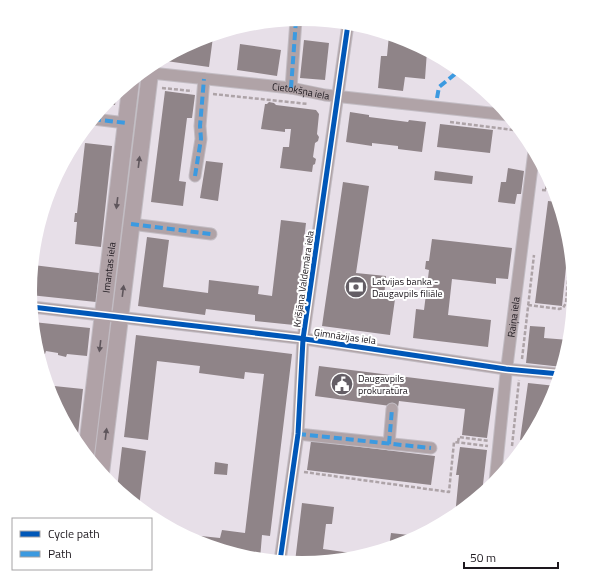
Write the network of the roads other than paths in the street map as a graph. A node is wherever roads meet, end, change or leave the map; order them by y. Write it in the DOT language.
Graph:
graph roads {
  1 [pos="296,26"];
  2 [pos="347,30"];
  3 [pos="155,71"];
  4 [pos="146,77"];
  5 [pos="204,79"];
  6 [pos="291,88"];
  7 [pos="130,90"];
  8 [pos="337,97"];
  9 [pos="499,114"];
  10 [pos="100,120"];
  11 [pos="126,123"];
  12 [pos="533,162"];
  13 [pos="195,176"];
  14 [pos="132,224"];
  15 [pos="211,234"];
  16 [pos="38,308"];
  17 [pos="103,316"];
  18 [pos="120,318"];
  19 [pos="303,339"];
  20 [pos="506,369"];
  21 [pos="554,373"];
  22 [pos="392,409"];
  23 [pos="298,434"];
  24 [pos="389,444"];
  25 [pos="87,445"];
  26 [pos="431,448"];
  27 [pos="102,465"];
  28 [pos="496,471"];
  29 [pos="281,555"];
  1 -- 6 [label="street"];
  2 -- 8 [label="street, Krišjāņa Valdemāra iela"];
  3 -- 5 [label="street, Cietokšņa iela"];
  14 -- 4 [label="street, Imantas iela, one-way"];
  5 -- 6 [label="street, Cietokšņa iela"];
  5 -- 13 [label="street"];
  6 -- 8 [label="street, Cietokšņa iela"];
  7 -- 11 [label="street, Imantas iela"];
  8 -- 9 [label="street, Cietokšņa iela"];
  8 -- 19 [label="street, Krišjāņa Valdemāra iela"];
  10 -- 11 [label="street"];
  11 -- 17 [label="street, Imantas iela, one-way"];
  12 -- 20 [label="street, Raiņa iela"];
  14 -- 15 [label="street"];
  18 -- 14 [label="street, Imantas iela, one-way"];
  16 -- 17 [label="street, Ģimnāzijas iela"];
  17 -- 18 [label="street, Ģimnāzijas iela"];
  17 -- 25 [label="street, Imantas iela, one-way"];
  18 -- 19 [label="street, Ģimnāzijas iela"];
  27 -- 18 [label="street, Imantas iela, one-way"];
  19 -- 20 [label="street, Ģimnāzijas iela"];
  19 -- 23 [label="street, Krišjāņa Valdemāra iela"];
  20 -- 21 [label="street, Ģimnāzijas iela"];
  20 -- 28 [label="street, Raiņa iela"];
  22 -- 24 [label="street"];
  23 -- 24 [label="street"];
  23 -- 29 [label="street, Krišjāņa Valdemāra iela"];
  24 -- 26 [label="street"];
}
